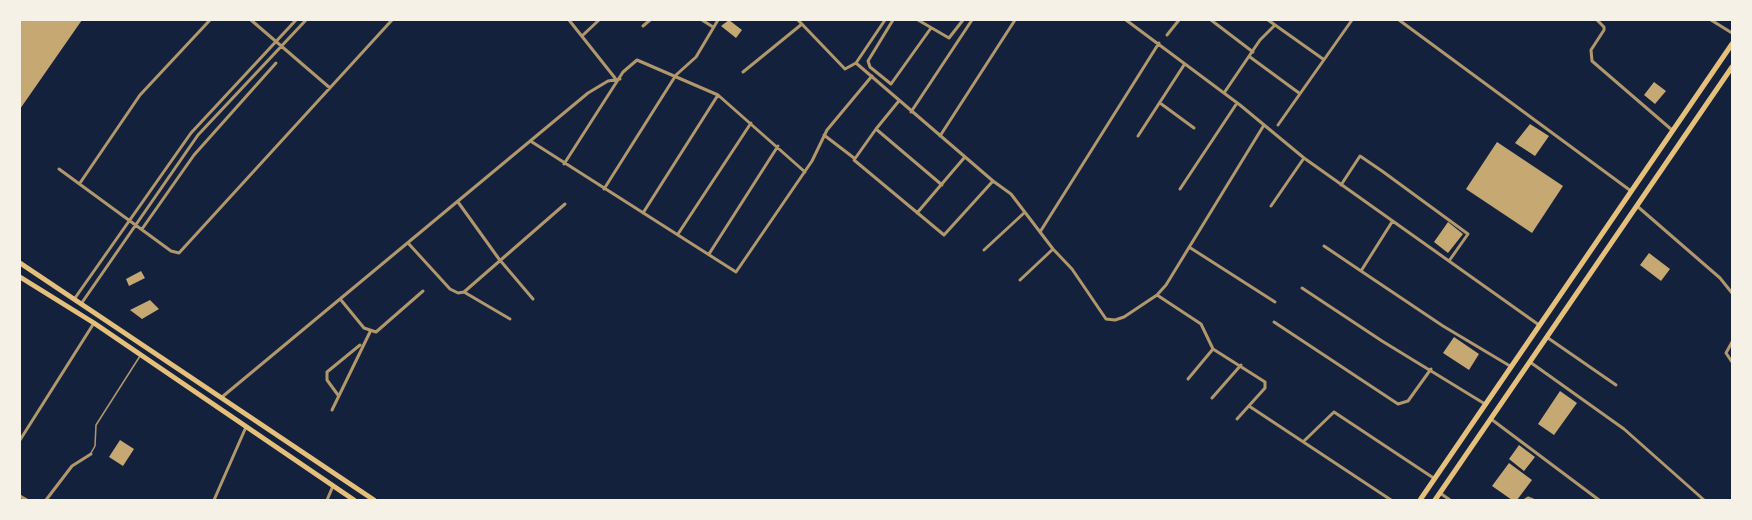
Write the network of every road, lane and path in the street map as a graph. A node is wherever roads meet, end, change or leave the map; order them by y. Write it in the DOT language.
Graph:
graph roads {
  1 [pos="210,20"];
  2 [pos="251,20"];
  3 [pos="296,20"];
  4 [pos="306,20"];
  5 [pos="392,20"];
  6 [pos="568,20"];
  7 [pos="599,20"];
  8 [pos="650,20"];
  9 [pos="702,20"];
  10 [pos="718,20"];
  11 [pos="798,20"];
  12 [pos="885,20"];
  13 [pos="893,20"];
  14 [pos="918,20"];
  15 [pos="963,20"];
  16 [pos="972,20"];
  17 [pos="1015,20"];
  18 [pos="1126,20"];
  19 [pos="1179,20"];
  20 [pos="1211,20"];
  21 [pos="1268,20"];
  22 [pos="1352,20"];
  23 [pos="1399,20"];
  24 [pos="1597,20"];
  25 [pos="1711,20"];
  26 [pos="802,24"];
  27 [pos="1275,25"];
  28 [pos="643,26"];
  29 [pos="713,27"];
  30 [pos="931,28"];
  31 [pos="1732,33"];
  32 [pos="1167,35"];
  33 [pos="582,36"];
  34 [pos="276,41"];
  35 [pos="1159,43"];
  36 [pos="1732,44"];
  37 [pos="280,46"];
  38 [pos="1253,52"];
  39 [pos="1250,57"];
  40 [pos="1323,59"];
  41 [pos="276,63"];
  42 [pos="856,63"];
  43 [pos="1184,65"];
  44 [pos="1718,65"];
  45 [pos="1731,71"];
  46 [pos="743,72"];
  47 [pos="676,75"];
  48 [pos="872,76"];
  49 [pos="617,79"];
  50 [pos="330,88"];
  51 [pos="239,89"];
  52 [pos="1701,90"];
  53 [pos="1223,93"];
  54 [pos="1299,93"];
  55 [pos="718,95"];
  56 [pos="246,96"];
  57 [pos="1711,97"];
  58 [pos="899,102"];
  59 [pos="1160,103"];
  60 [pos="1237,103"];
  61 [pos="911,112"];
  62 [pos="751,123"];
  63 [pos="1264,125"];
  64 [pos="1278,125"];
  65 [pos="1194,128"];
  66 [pos="876,129"];
  67 [pos="1674,131"];
  68 [pos="198,135"];
  69 [pos="824,135"];
  70 [pos="940,136"];
  71 [pos="1138,136"];
  72 [pos="205,142"];
  73 [pos="532,142"];
  74 [pos="778,146"];
  75 [pos="854,158"];
  76 [pos="963,158"];
  77 [pos="1304,158"];
  78 [pos="564,164"];
  79 [pos="170,165"];
  80 [pos="174,168"];
  81 [pos="59,169"];
  82 [pos="181,172"];
  83 [pos="805,172"];
  84 [pos="993,181"];
  85 [pos="80,183"];
  86 [pos="942,185"];
  87 [pos="1341,185"];
  88 [pos="604,189"];
  89 [pos="1180,189"];
  90 [pos="1632,192"];
  91 [pos="458,202"];
  92 [pos="565,204"];
  93 [pos="1271,206"];
  94 [pos="1637,206"];
  95 [pos="643,213"];
  96 [pos="917,213"];
  97 [pos="1024,213"];
  98 [pos="131,221"];
  99 [pos="1392,222"];
  100 [pos="136,224"];
  101 [pos="142,228"];
  102 [pos="1040,232"];
  103 [pos="678,234"];
  104 [pos="408,243"];
  105 [pos="1324,246"];
  106 [pos="1189,248"];
  107 [pos="1053,249"];
  108 [pos="984,250"];
  109 [pos="709,254"];
  110 [pos="499,259"];
  111 [pos="1449,261"];
  112 [pos="20,263"];
  113 [pos="1361,271"];
  114 [pos="20,277"];
  115 [pos="1020,280"];
  116 [pos="1302,288"];
  117 [pos="423,291"];
  118 [pos="464,292"];
  119 [pos="1732,293"];
  120 [pos="1156,295"];
  121 [pos="340,299"];
  122 [pos="533,299"];
  123 [pos="74,300"];
  124 [pos="1275,302"];
  125 [pos="81,304"];
  126 [pos="510,319"];
  127 [pos="94,322"];
  128 [pos="1274,322"];
  129 [pos="1539,325"];
  130 [pos="370,332"];
  131 [pos="1546,337"];
  132 [pos="1732,342"];
  133 [pos="362,343"];
  134 [pos="1213,349"];
  135 [pos="141,355"];
  136 [pos="1530,362"];
  137 [pos="1732,362"];
  138 [pos="1241,365"];
  139 [pos="1512,367"];
  140 [pos="1431,369"];
  141 [pos="1188,379"];
  142 [pos="1616,385"];
  143 [pos="338,395"];
  144 [pos="1212,398"];
  145 [pos="221,399"];
  146 [pos="1486,404"];
  147 [pos="1249,406"];
  148 [pos="332,410"];
  149 [pos="1238,418"];
  150 [pos="1491,418"];
  151 [pos="246,427"];
  152 [pos="20,440"];
  153 [pos="1304,441"];
  154 [pos="91,454"];
  155 [pos="1435,479"];
  156 [pos="333,486"];
  157 [pos="1440,493"];
  158 [pos="20,496"];
  159 [pos="27,501"];
  160 [pos="46,501"];
  161 [pos="214,501"];
  162 [pos="327,501"];
  163 [pos="354,501"];
  164 [pos="374,501"];
  165 [pos="1391,501"];
  166 [pos="1420,501"];
  167 [pos="1435,501"];
  168 [pos="1450,501"];
  169 [pos="1525,501"];
  170 [pos="1533,501"];
  171 [pos="1599,501"];
  172 [pos="1704,501"];
  1 -- 85 [label="street"];
  2 -- 34 [label="street"];
  3 -- 34 [label="street"];
  4 -- 37 [label="street"];
  5 -- 50 [label="street"];
  6 -- 33 [label="street"];
  7 -- 33 [label="street"];
  8 -- 28 [label="street"];
  9 -- 29 [label="street"];
  10 -- 29 [label="street"];
  11 -- 26 [label="street"];
  12 -- 42 [label="street"];
  13 -- 30 [label="street"];
  14 -- 30 [label="street"];
  15 -- 30 [label="street"];
  16 -- 61 [label="street"];
  17 -- 70 [label="street"];
  18 -- 35 [label="street"];
  19 -- 32 [label="street"];
  20 -- 38 [label="street"];
  21 -- 27 [label="street"];
  22 -- 40 [label="street"];
  23 -- 90 [label="street"];
  24 -- 67 [label="street"];
  25 -- 31 [label="street"];
  26 -- 42 [label="street"];
  26 -- 46 [label="street"];
  27 -- 38 [label="street"];
  27 -- 40 [label="street"];
  29 -- 47 [label="street"];
  33 -- 49 [label="street"];
  34 -- 37 [label="street"];
  34 -- 79 [label="street"];
  35 -- 43 [label="street"];
  35 -- 102 [label="street"];
  36 -- 44 [label="main road"];
  37 -- 50 [label="street"];
  37 -- 51 [label="street"];
  38 -- 39 [label="street"];
  39 -- 53 [label="street"];
  39 -- 54 [label="street"];
  40 -- 54 [label="street"];
  41 -- 56 [label="street"];
  42 -- 48 [label="street"];
  43 -- 53 [label="street"];
  43 -- 59 [label="street"];
  44 -- 45 [label="main road"];
  44 -- 52 [label="main road"];
  45 -- 57 [label="main road"];
  47 -- 49 [label="street"];
  47 -- 55 [label="street"];
  47 -- 88 [label="street"];
  48 -- 58 [label="street"];
  48 -- 69 [label="street"];
  49 -- 73 [label="street"];
  49 -- 78 [label="street"];
  50 -- 101 [label="street"];
  51 -- 56 [label="street"];
  51 -- 68 [label="street"];
  52 -- 57 [label="main road"];
  52 -- 67 [label="main road"];
  53 -- 60 [label="street"];
  54 -- 64 [label="street"];
  55 -- 62 [label="street"];
  55 -- 95 [label="street"];
  56 -- 72 [label="street"];
  57 -- 94 [label="main road"];
  58 -- 61 [label="street"];
  58 -- 66 [label="street"];
  59 -- 65 [label="street"];
  59 -- 71 [label="street"];
  60 -- 63 [label="street"];
  60 -- 89 [label="street"];
  61 -- 70 [label="street"];
  62 -- 74 [label="street"];
  62 -- 103 [label="street"];
  63 -- 77 [label="street"];
  63 -- 106 [label="street"];
  66 -- 75 [label="street"];
  66 -- 86 [label="street"];
  67 -- 90 [label="main road"];
  68 -- 72 [label="street"];
  68 -- 80 [label="street"];
  69 -- 75 [label="street"];
  69 -- 83 [label="street"];
  70 -- 76 [label="street"];
  72 -- 82 [label="street"];
  73 -- 78 [label="street"];
  73 -- 91 [label="street"];
  74 -- 83 [label="street"];
  74 -- 109 [label="street"];
  75 -- 96 [label="street"];
  76 -- 84 [label="street"];
  76 -- 86 [label="street"];
  77 -- 87 [label="street"];
  77 -- 93 [label="street"];
  78 -- 88 [label="street"];
  79 -- 80 [label="street"];
  79 -- 98 [label="street"];
  80 -- 82 [label="street"];
  80 -- 100 [label="street"];
  81 -- 85 [label="street"];
  82 -- 101 [label="street"];
  83 -- 109 [label="street"];
  84 -- 96 [label="street"];
  84 -- 97 [label="street"];
  85 -- 98 [label="street"];
  86 -- 96 [label="street"];
  87 -- 99 [label="street"];
  87 -- 111 [label="street"];
  88 -- 95 [label="street"];
  90 -- 129 [label="main road"];
  91 -- 104 [label="street"];
  91 -- 110 [label="street"];
  92 -- 110 [label="street"];
  94 -- 119 [label="street"];
  94 -- 131 [label="main road"];
  95 -- 103 [label="street"];
  97 -- 102 [label="street"];
  97 -- 108 [label="street"];
  98 -- 100 [label="street"];
  98 -- 123 [label="street"];
  99 -- 111 [label="street"];
  99 -- 113 [label="street"];
  100 -- 101 [label="street"];
  100 -- 125 [label="street"];
  102 -- 107 [label="street"];
  103 -- 109 [label="street"];
  104 -- 118 [label="street"];
  104 -- 121 [label="street"];
  105 -- 113 [label="street"];
  106 -- 120 [label="street"];
  106 -- 124 [label="street"];
  107 -- 115 [label="street"];
  107 -- 120 [label="street"];
  110 -- 118 [label="street"];
  110 -- 122 [label="street"];
  111 -- 129 [label="street"];
  112 -- 123 [label="main road"];
  113 -- 139 [label="street"];
  114 -- 127 [label="main road"];
  116 -- 140 [label="street"];
  117 -- 130 [label="street"];
  118 -- 126 [label="street"];
  120 -- 134 [label="street"];
  121 -- 130 [label="street"];
  121 -- 145 [label="street"];
  123 -- 125 [label="main road"];
  125 -- 145 [label="main road"];
  127 -- 135 [label="main road"];
  127 -- 152 [label="street"];
  128 -- 140 [label="street"];
  129 -- 139 [label="main road"];
  130 -- 133 [label="street"];
  131 -- 136 [label="main road"];
  131 -- 142 [label="street"];
  132 -- 137 [label="street"];
  133 -- 143 [label="street"];
  133 -- 143 [label="street"];
  134 -- 138 [label="street"];
  134 -- 141 [label="street"];
  135 -- 151 [label="main road"];
  135 -- 154 [label="lane"];
  136 -- 150 [label="main road"];
  136 -- 172 [label="street"];
  138 -- 144 [label="street"];
  138 -- 147 [label="street"];
  139 -- 146 [label="main road"];
  140 -- 146 [label="street"];
  143 -- 148 [label="street"];
  145 -- 164 [label="main road"];
  146 -- 155 [label="main road"];
  147 -- 149 [label="street"];
  147 -- 153 [label="street"];
  150 -- 157 [label="main road"];
  150 -- 171 [label="street"];
  151 -- 156 [label="main road"];
  151 -- 161 [label="street"];
  153 -- 155 [label="street"];
  153 -- 165 [label="street"];
  154 -- 160 [label="street"];
  155 -- 166 [label="main road"];
  156 -- 162 [label="street"];
  156 -- 163 [label="main road"];
  157 -- 167 [label="main road"];
  157 -- 168 [label="street"];
  158 -- 159 [label="street"];
  169 -- 170 [label="street"];
}
